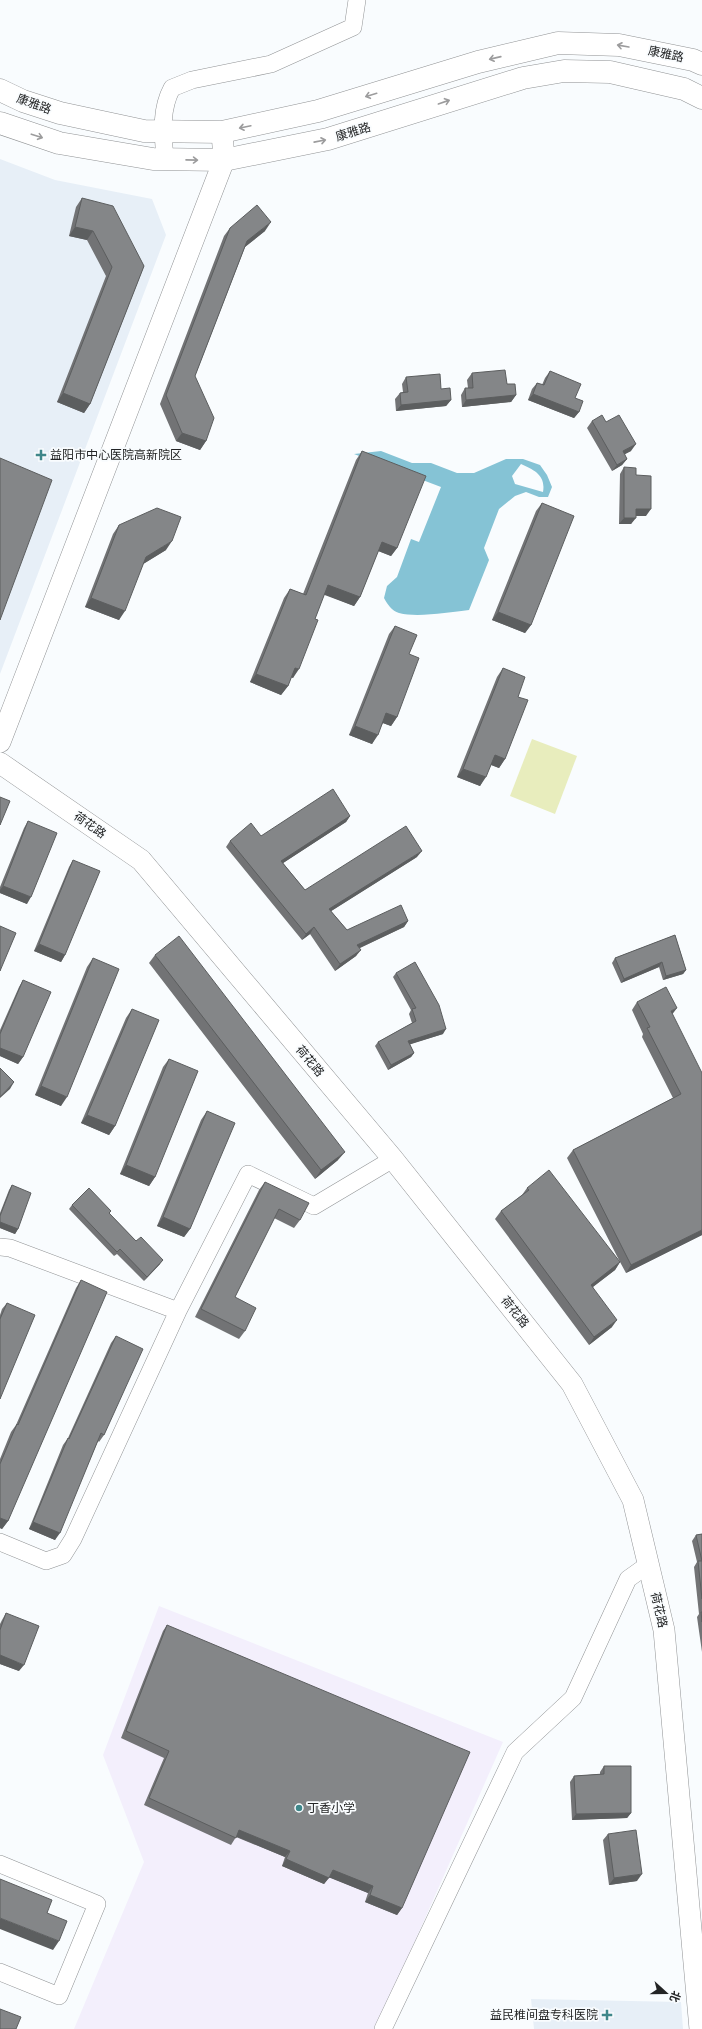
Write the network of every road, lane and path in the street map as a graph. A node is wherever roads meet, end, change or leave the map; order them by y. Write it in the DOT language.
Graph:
graph roads {
  1 [pos="356,0"];
  2 [pos="702,64"];
  3 [pos="0,90"];
  4 [pos="702,98"];
  5 [pos="0,123"];
  6 [pos="163,131"];
  7 [pos="222,132"];
  8 [pos="165,159"];
  9 [pos="224,160"];
  10 [pos="0,742"];
  11 [pos="0,763"];
  12 [pos="394,1159"];
  13 [pos="0,1247"];
  14 [pos="178,1311"];
  15 [pos="0,1542"];
  16 [pos="649,1564"];
  17 [pos="0,1864"];
  18 [pos="0,1972"];
  19 [pos="383,2029"];
  20 [pos="700,2029"];
  1 -- 6 [label="street"];
  2 -- 7 [label="main road, 康雅路, one-way"];
  3 -- 6 [label="main road, 康雅路"];
  9 -- 4 [label="main road, 康雅路, one-way"];
  5 -- 8 [label="main road, 康雅路, one-way"];
  6 -- 7 [label="main road, 康雅路"];
  6 -- 8 [label="street"];
  7 -- 9 [label="street"];
  8 -- 9 [label="main road, 康雅路, one-way"];
  9 -- 10 [label="street"];
  11 -- 12 [label="street, 荷花路"];
  12 -- 14 [label="street"];
  12 -- 16 [label="street, 荷花路"];
  13 -- 14 [label="street"];
  14 -- 15 [label="street"];
  16 -- 19 [label="street"];
  16 -- 20 [label="street, 荷花路"];
  17 -- 18 [label="street"];
}
